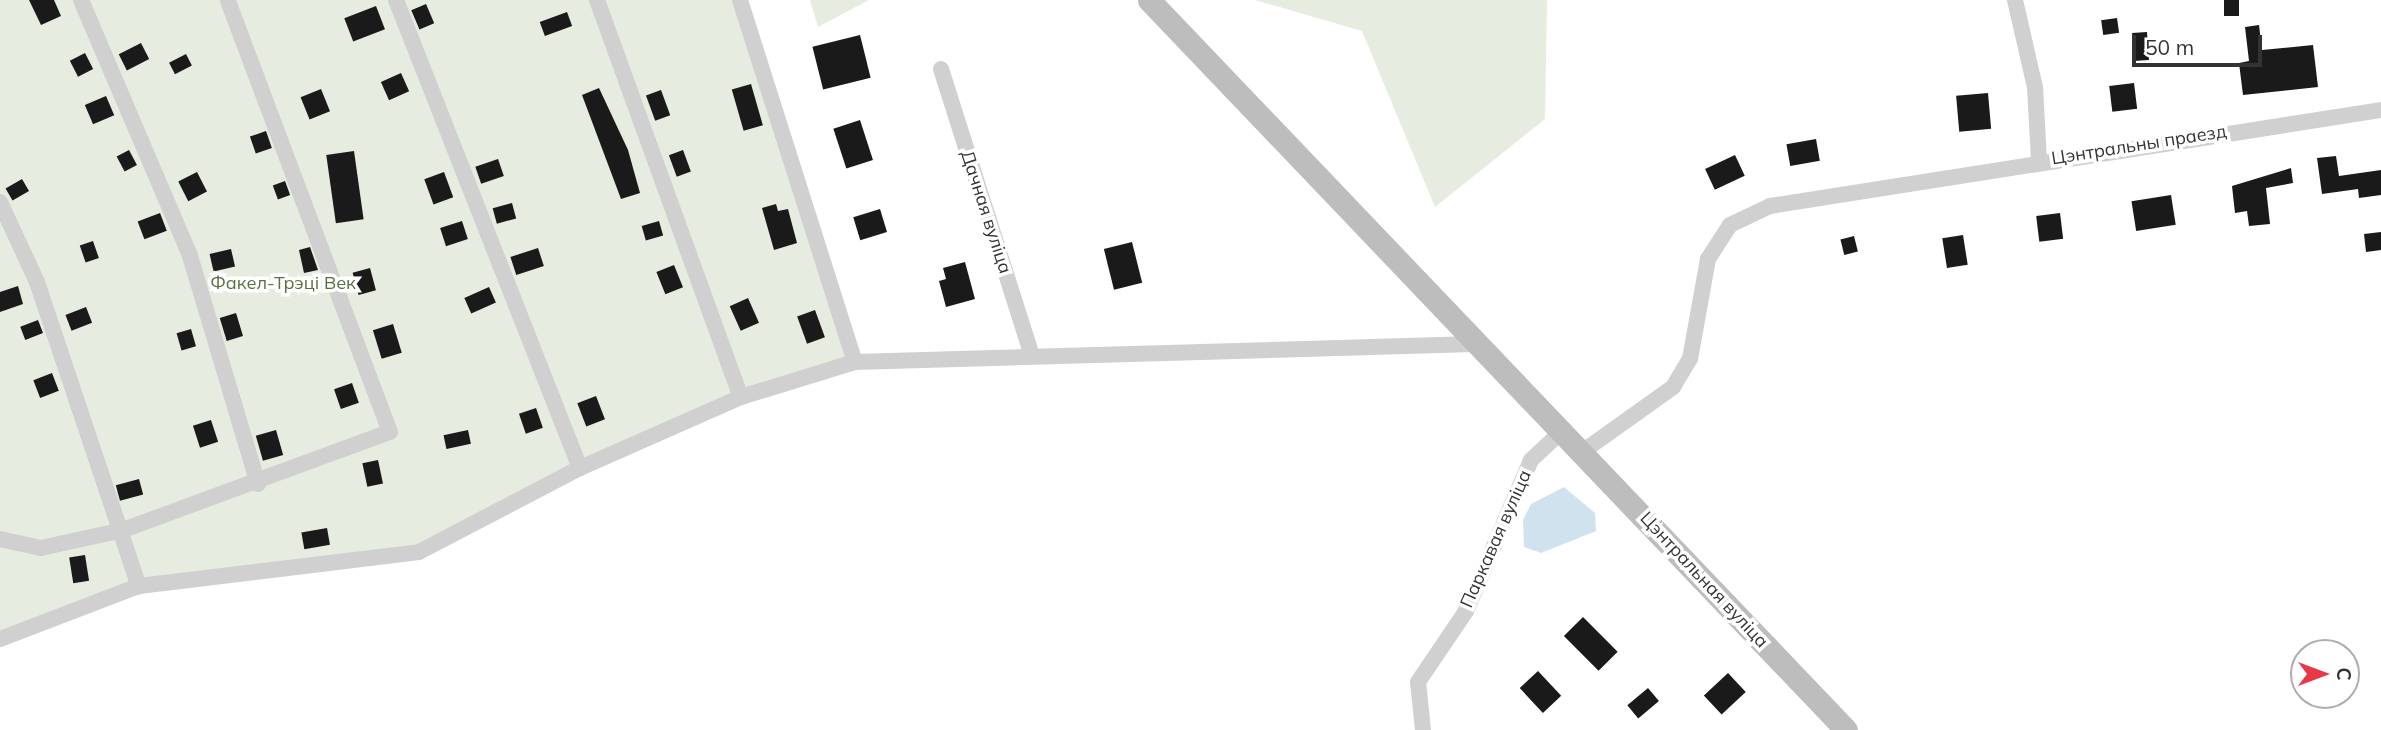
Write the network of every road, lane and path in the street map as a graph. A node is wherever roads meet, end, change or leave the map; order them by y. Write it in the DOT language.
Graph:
graph roads {
  1 [pos="81,0"];
  2 [pos="228,0"];
  3 [pos="396,0"];
  4 [pos="597,0"];
  5 [pos="740,0"];
  6 [pos="1149,0"];
  7 [pos="2015,0"];
  8 [pos="941,69"];
  9 [pos="2381,110"];
  10 [pos="2039,161"];
  11 [pos="0,202"];
  12 [pos="1475,344"];
  13 [pos="1032,356"];
  14 [pos="855,362"];
  15 [pos="741,397"];
  16 [pos="1562,430"];
  17 [pos="1582,452"];
  18 [pos="580,468"];
  19 [pos="258,484"];
  20 [pos="123,530"];
  21 [pos="0,539"];
  22 [pos="139,586"];
  23 [pos="0,639"];
  24 [pos="1423,730"];
  25 [pos="1846,730"];
  1 -- 19 [label="street"];
  2 -- 19 [label="street"];
  3 -- 18 [label="street"];
  4 -- 15 [label="street"];
  5 -- 14 [label="street"];
  6 -- 12 [label="street, Цэнтральная вуліца"];
  7 -- 10 [label="street"];
  8 -- 13 [label="street, Дачная вуліца"];
  9 -- 10 [label="street, Цэнтральны праезд"];
  10 -- 17 [label="street, Цэнтральны праезд"];
  11 -- 20 [label="street"];
  12 -- 13 [label="street"];
  12 -- 16 [label="street, Цэнтральная вуліца"];
  13 -- 14 [label="street"];
  14 -- 15 [label="street"];
  15 -- 18 [label="street"];
  16 -- 17 [label="street, Цэнтральная вуліца"];
  16 -- 24 [label="street, Паркавая вуліца"];
  17 -- 25 [label="street, Цэнтральная вуліца"];
  18 -- 22 [label="street"];
  19 -- 20 [label="street"];
  20 -- 21 [label="street"];
  20 -- 22 [label="street"];
  22 -- 23 [label="street"];
}
